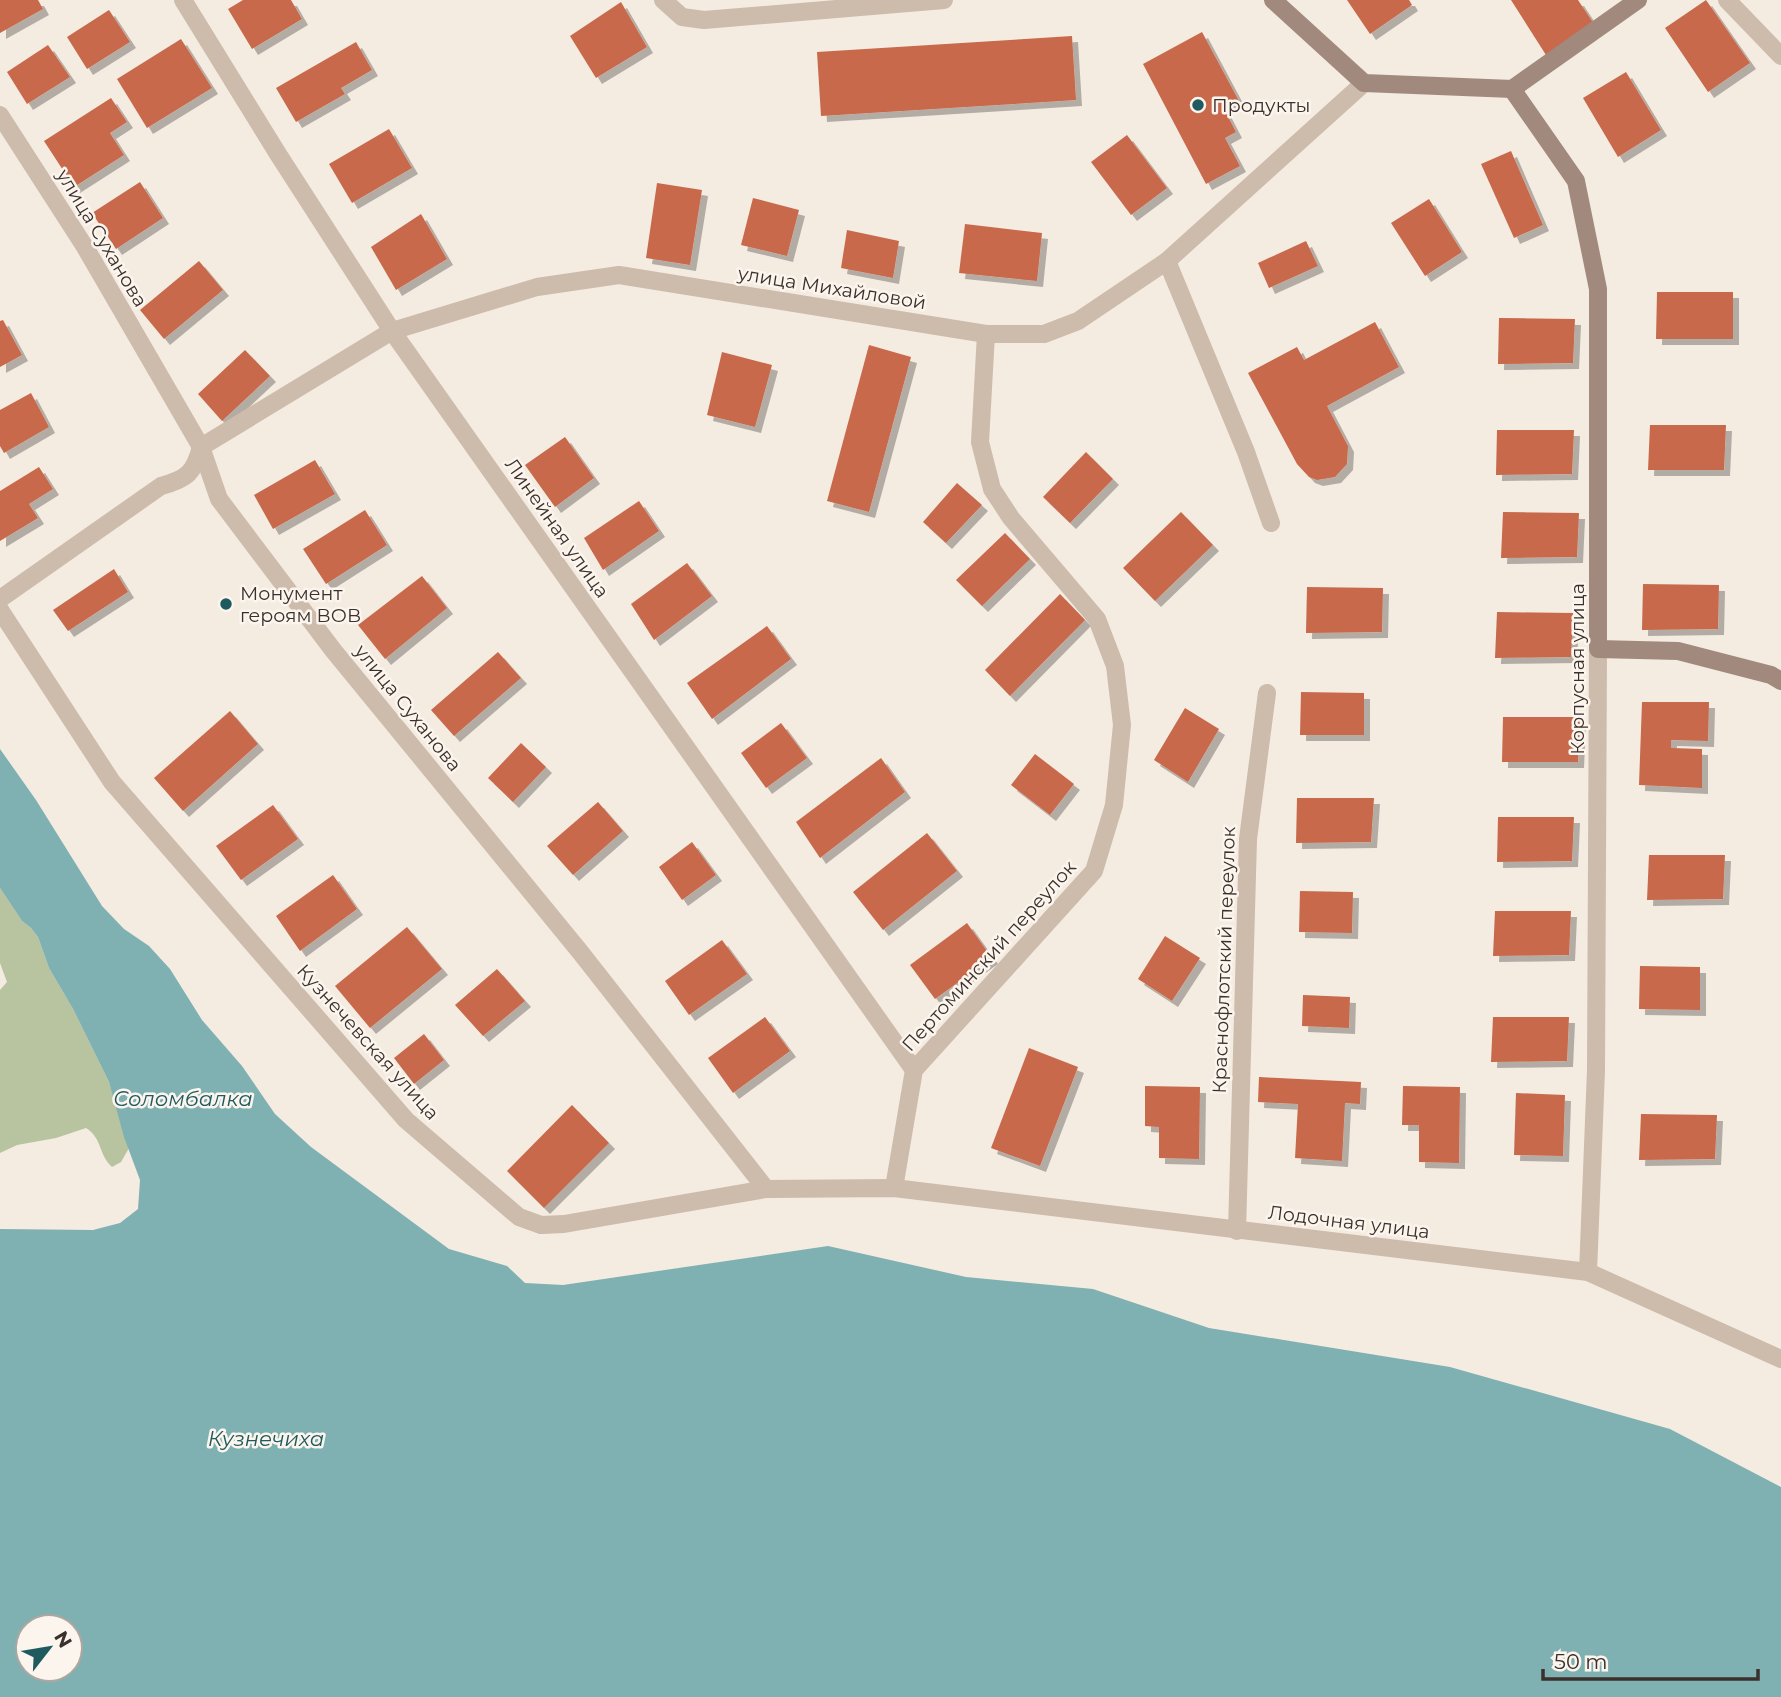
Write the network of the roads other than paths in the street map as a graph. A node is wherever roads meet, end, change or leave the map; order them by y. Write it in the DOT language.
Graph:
graph roads {
  1 [pos="183,0"];
  2 [pos="663,0"];
  3 [pos="944,0"];
  4 [pos="1273,0"];
  5 [pos="1638,0"];
  6 [pos="1727,0"];
  7 [pos="1781,56"];
  8 [pos="1364,83"];
  9 [pos="1512,89"];
  10 [pos="0,115"];
  11 [pos="1167,261"];
  12 [pos="392,331"];
  13 [pos="986,334"];
  14 [pos="201,447"];
  15 [pos="1271,523"];
  16 [pos="0,599"];
  17 [pos="0,610"];
  18 [pos="1598,649"];
  19 [pos="1781,681"];
  20 [pos="1267,692"];
  21 [pos="914,1070"];
  22 [pos="894,1188"];
  23 [pos="766,1189"];
  24 [pos="1237,1231"];
  25 [pos="1588,1272"];
  26 [pos="1781,1359"];
  1 -- 12 [label="street, Линейная улица"];
  2 -- 3 [label="street"];
  4 -- 8 [label="street"];
  5 -- 9 [label="street"];
  6 -- 7 [label="street"];
  8 -- 9 [label="street"];
  8 -- 11 [label="street, улица Михайловой"];
  9 -- 18 [label="street, Корпусная улица"];
  10 -- 14 [label="street, улица Суханова"];
  11 -- 13 [label="street, улица Михайловой"];
  11 -- 15 [label="street"];
  12 -- 13 [label="street, улица Михайловой"];
  12 -- 14 [label="street, улица Михайловой"];
  12 -- 21 [label="street, Линейная улица"];
  13 -- 21 [label="street, Пертоминский переулок"];
  14 -- 16 [label="street"];
  14 -- 23 [label="street, улица Суханова"];
  17 -- 23 [label="street, Кузнечевская улица"];
  18 -- 19 [label="street"];
  18 -- 25 [label="street, Корпусная улица"];
  20 -- 24 [label="street, Краснофлотский переулок"];
  21 -- 22 [label="street, Пертоминский переулок"];
  22 -- 23 [label="street, Кузнечевская улица"];
  22 -- 24 [label="street, Лодочная улица"];
  24 -- 25 [label="street, Лодочная улица"];
  25 -- 26 [label="street, Лодочная улица"];
}
